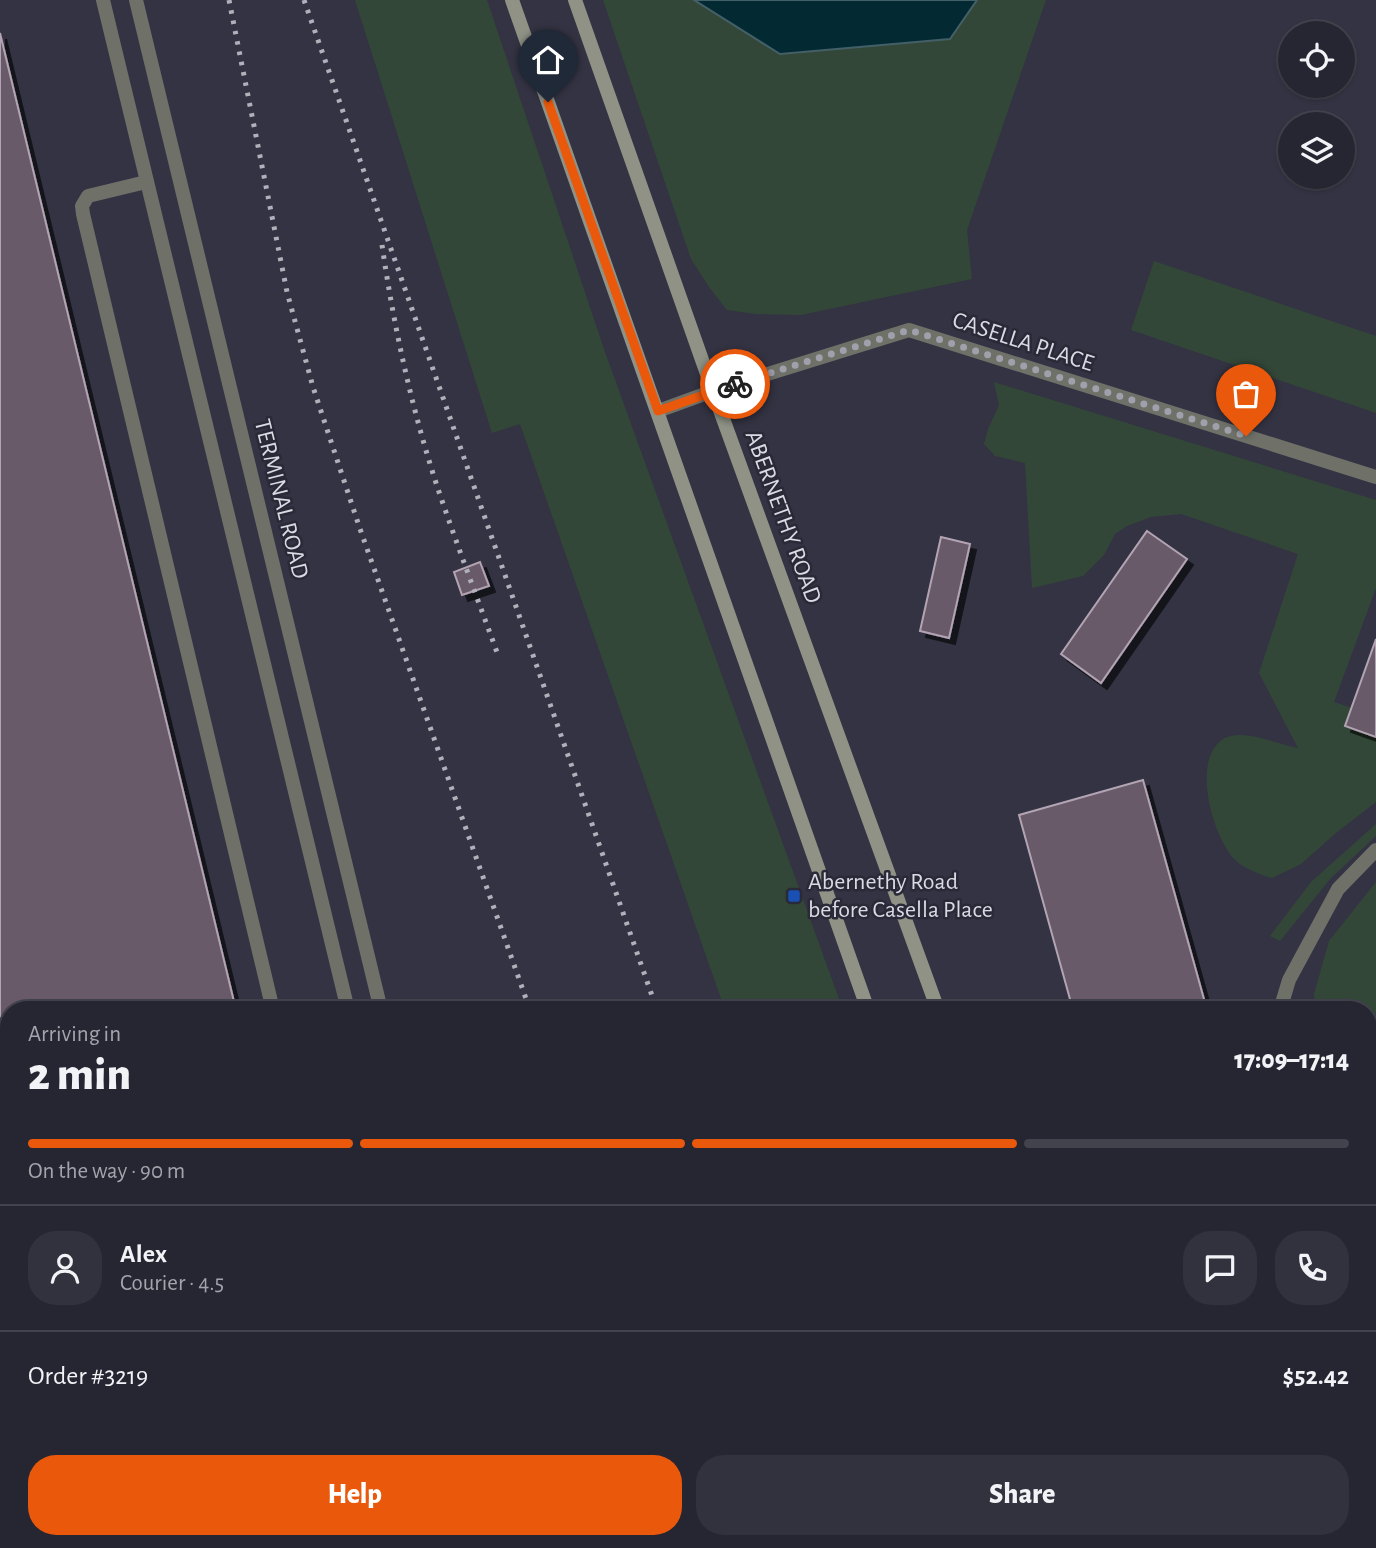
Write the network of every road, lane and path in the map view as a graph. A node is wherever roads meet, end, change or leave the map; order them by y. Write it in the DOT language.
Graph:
graph roads {
  1 [pos="103,0"];
  2 [pos="136,0"];
  3 [pos="512,0"];
  4 [pos="575,0"];
  5 [pos="146,182"];
  6 [pos="713,391"];
  7 [pos="658,411"];
  8 [pos="1376,477"];
  9 [pos="1376,850"];
  10 [pos="271,1001"];
  11 [pos="346,1001"];
  12 [pos="379,1001"];
  13 [pos="865,1001"];
  14 [pos="935,1001"];
  15 [pos="1283,1001"];
  1 -- 5 [label="street"];
  2 -- 12 [label="street, TERMINAL ROAD"];
  3 -- 7 [label="main road"];
  4 -- 6 [label="main road, ABERNETHY ROAD"];
  5 -- 10 [label="street"];
  5 -- 11 [label="street"];
  6 -- 7 [label="street, CASELLA PLACE"];
  6 -- 8 [label="street, CASELLA PLACE"];
  6 -- 14 [label="main road, ABERNETHY ROAD"];
  7 -- 13 [label="main road"];
  9 -- 15 [label="street"];
}
